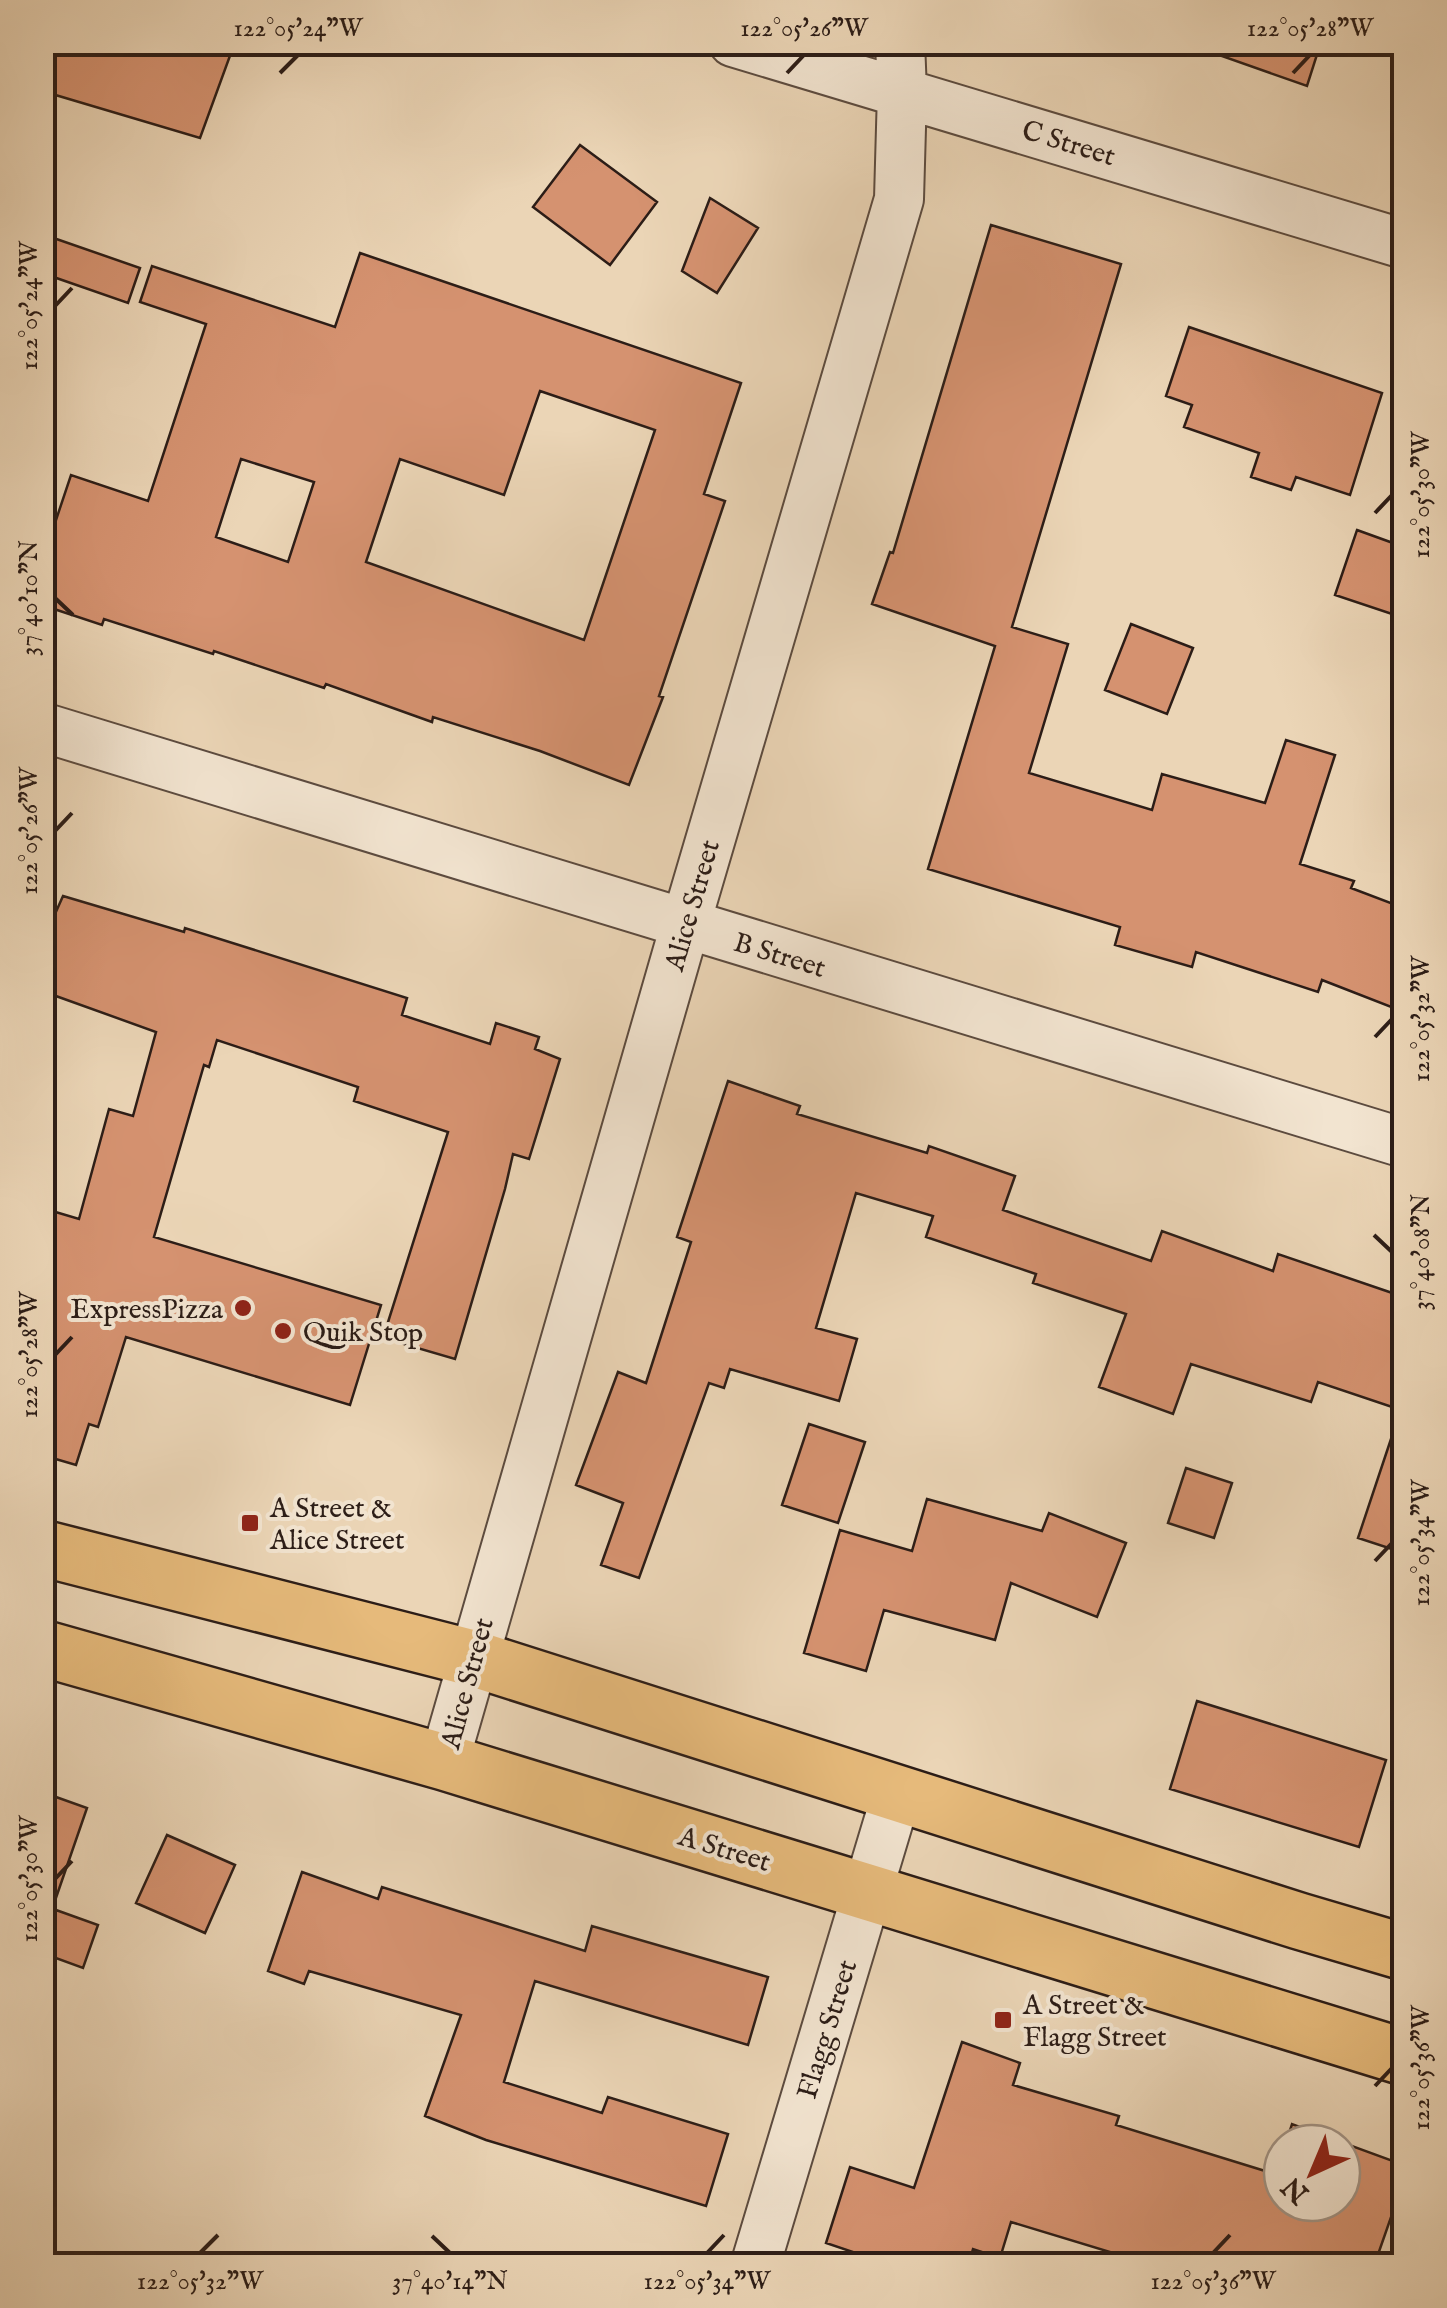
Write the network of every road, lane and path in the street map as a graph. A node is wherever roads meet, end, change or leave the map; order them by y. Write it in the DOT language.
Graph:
graph roads {
  1 [pos="733,42"];
  2 [pos="900,42"];
  3 [pos="902,92"];
  4 [pos="1404,244"];
  5 [pos="42,727"];
  6 [pos="685,926"];
  7 [pos="1404,1143"];
  8 [pos="42,1548"];
  9 [pos="42,1648"];
  10 [pos="472,1658"];
  11 [pos="444,1762"];
  12 [pos="897,1793"];
  13 [pos="867,1892"];
  14 [pos="1404,1952"];
  15 [pos="1404,2058"];
  16 [pos="755,2266"];
  1 -- 3 [label="street, C Street"];
  2 -- 3 [label="street, Alice Street"];
  3 -- 4 [label="street, C Street"];
  3 -- 6 [label="street, Alice Street"];
  5 -- 6 [label="street, B Street"];
  6 -- 7 [label="street, B Street"];
  6 -- 10 [label="street, Alice Street"];
  8 -- 10 [label="main road"];
  9 -- 11 [label="main road, A Street"];
  10 -- 11 [label="street, Alice Street"];
  10 -- 12 [label="main road"];
  11 -- 13 [label="main road, A Street"];
  12 -- 13 [label="street, Flagg Street"];
  12 -- 14 [label="main road"];
  13 -- 15 [label="main road, A Street"];
  13 -- 16 [label="street, Flagg Street"];
}
